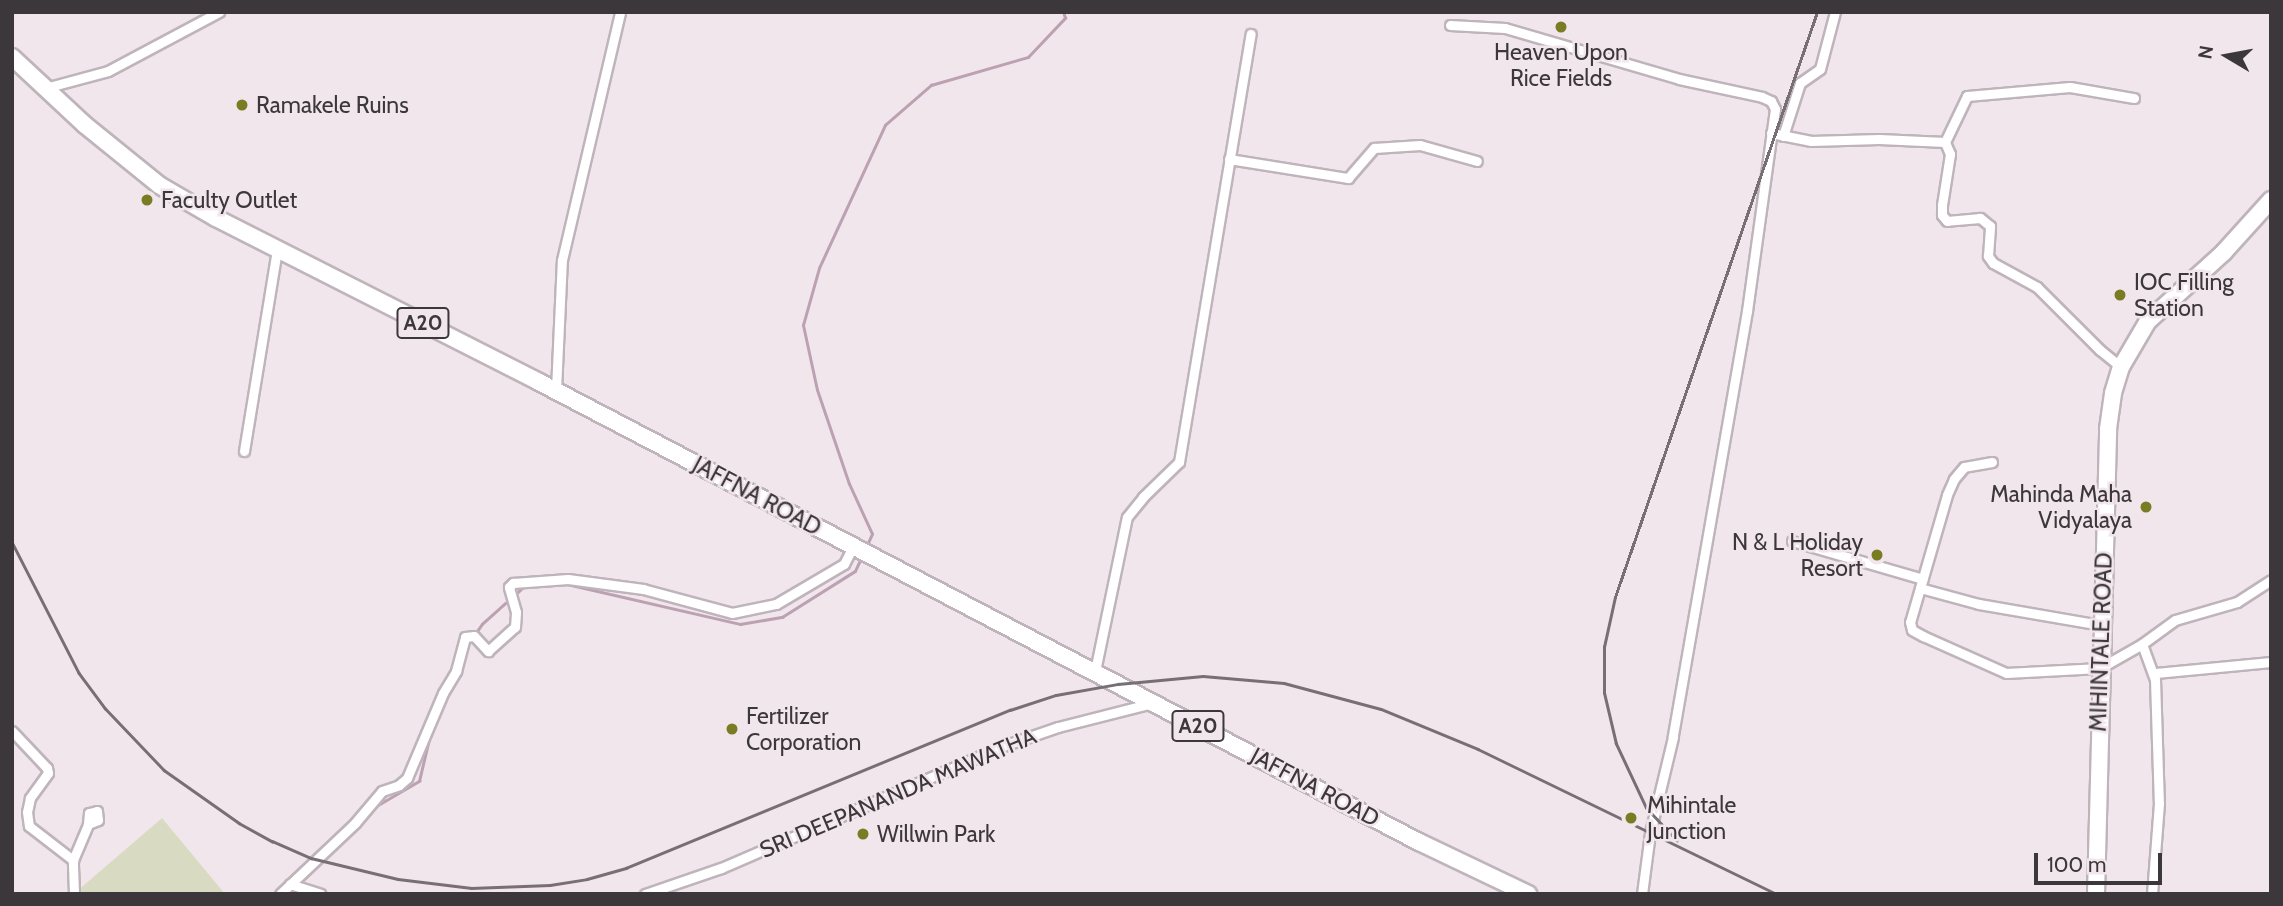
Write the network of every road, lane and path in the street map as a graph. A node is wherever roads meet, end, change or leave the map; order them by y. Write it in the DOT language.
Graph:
graph roads {
  1 [pos="219,12"];
  2 [pos="620,12"];
  3 [pos="1835,12"];
  4 [pos="1450,25"];
  5 [pos="1251,34"];
  6 [pos="12,57"];
  7 [pos="45,88"];
  8 [pos="2134,98"];
  9 [pos="1771,133"];
  10 [pos="1783,136"];
  11 [pos="1945,142"];
  12 [pos="1229,159"];
  13 [pos="1477,161"];
  14 [pos="2271,200"];
  15 [pos="278,249"];
  16 [pos="2122,367"];
  17 [pos="556,390"];
  18 [pos="244,451"];
  19 [pos="1992,462"];
  20 [pos="1792,541"];
  21 [pos="861,550"];
  22 [pos="2271,580"];
  23 [pos="1921,584"];
  24 [pos="2101,625"];
  25 [pos="2142,644"];
  26 [pos="2271,662"];
  27 [pos="2100,668"];
  28 [pos="1095,671"];
  29 [pos="2155,673"];
  30 [pos="1154,703"];
  31 [pos="12,730"];
  32 [pos="88,824"];
  33 [pos="73,860"];
  34 [pos="290,884"];
  35 [pos="74,894"];
  36 [pos="280,894"];
  37 [pos="320,894"];
  38 [pos="645,894"];
  39 [pos="1528,894"];
  40 [pos="1642,894"];
  41 [pos="2096,894"];
  42 [pos="2152,894"];
  1 -- 7 [label="street"];
  2 -- 17 [label="street"];
  3 -- 10 [label="street"];
  4 -- 9 [label="street"];
  5 -- 12 [label="street"];
  6 -- 7 [label="highway, JAFFNA ROAD / A20"];
  7 -- 15 [label="highway, JAFFNA ROAD / A20"];
  8 -- 11 [label="street"];
  9 -- 10 [label="street"];
  9 -- 40 [label="street"];
  10 -- 11 [label="street"];
  11 -- 16 [label="street"];
  12 -- 13 [label="street"];
  12 -- 28 [label="street"];
  14 -- 16 [label="highway, MIHINTALE ROAD"];
  15 -- 17 [label="highway, JAFFNA ROAD / A20"];
  15 -- 18 [label="street"];
  16 -- 24 [label="highway, MIHINTALE ROAD"];
  17 -- 21 [label="highway, JAFFNA ROAD / A20"];
  19 -- 23 [label="street"];
  20 -- 23 [label="street"];
  21 -- 28 [label="highway, JAFFNA ROAD / A20"];
  21 -- 34 [label="street"];
  22 -- 25 [label="street"];
  23 -- 24 [label="street"];
  23 -- 27 [label="street"];
  24 -- 27 [label="highway, MIHINTALE ROAD"];
  25 -- 27 [label="street"];
  25 -- 29 [label="street"];
  26 -- 29 [label="street"];
  27 -- 41 [label="highway, MIHINTALE ROAD"];
  28 -- 30 [label="highway, JAFFNA ROAD / A20"];
  29 -- 42 [label="street"];
  30 -- 38 [label="street, SRI DEEPANANDA MAWATHA"];
  30 -- 39 [label="highway, JAFFNA ROAD / A20"];
  31 -- 33 [label="street"];
  32 -- 33 [label="street"];
  33 -- 35 [label="street"];
  34 -- 36 [label="street"];
  34 -- 37 [label="street"];
}
